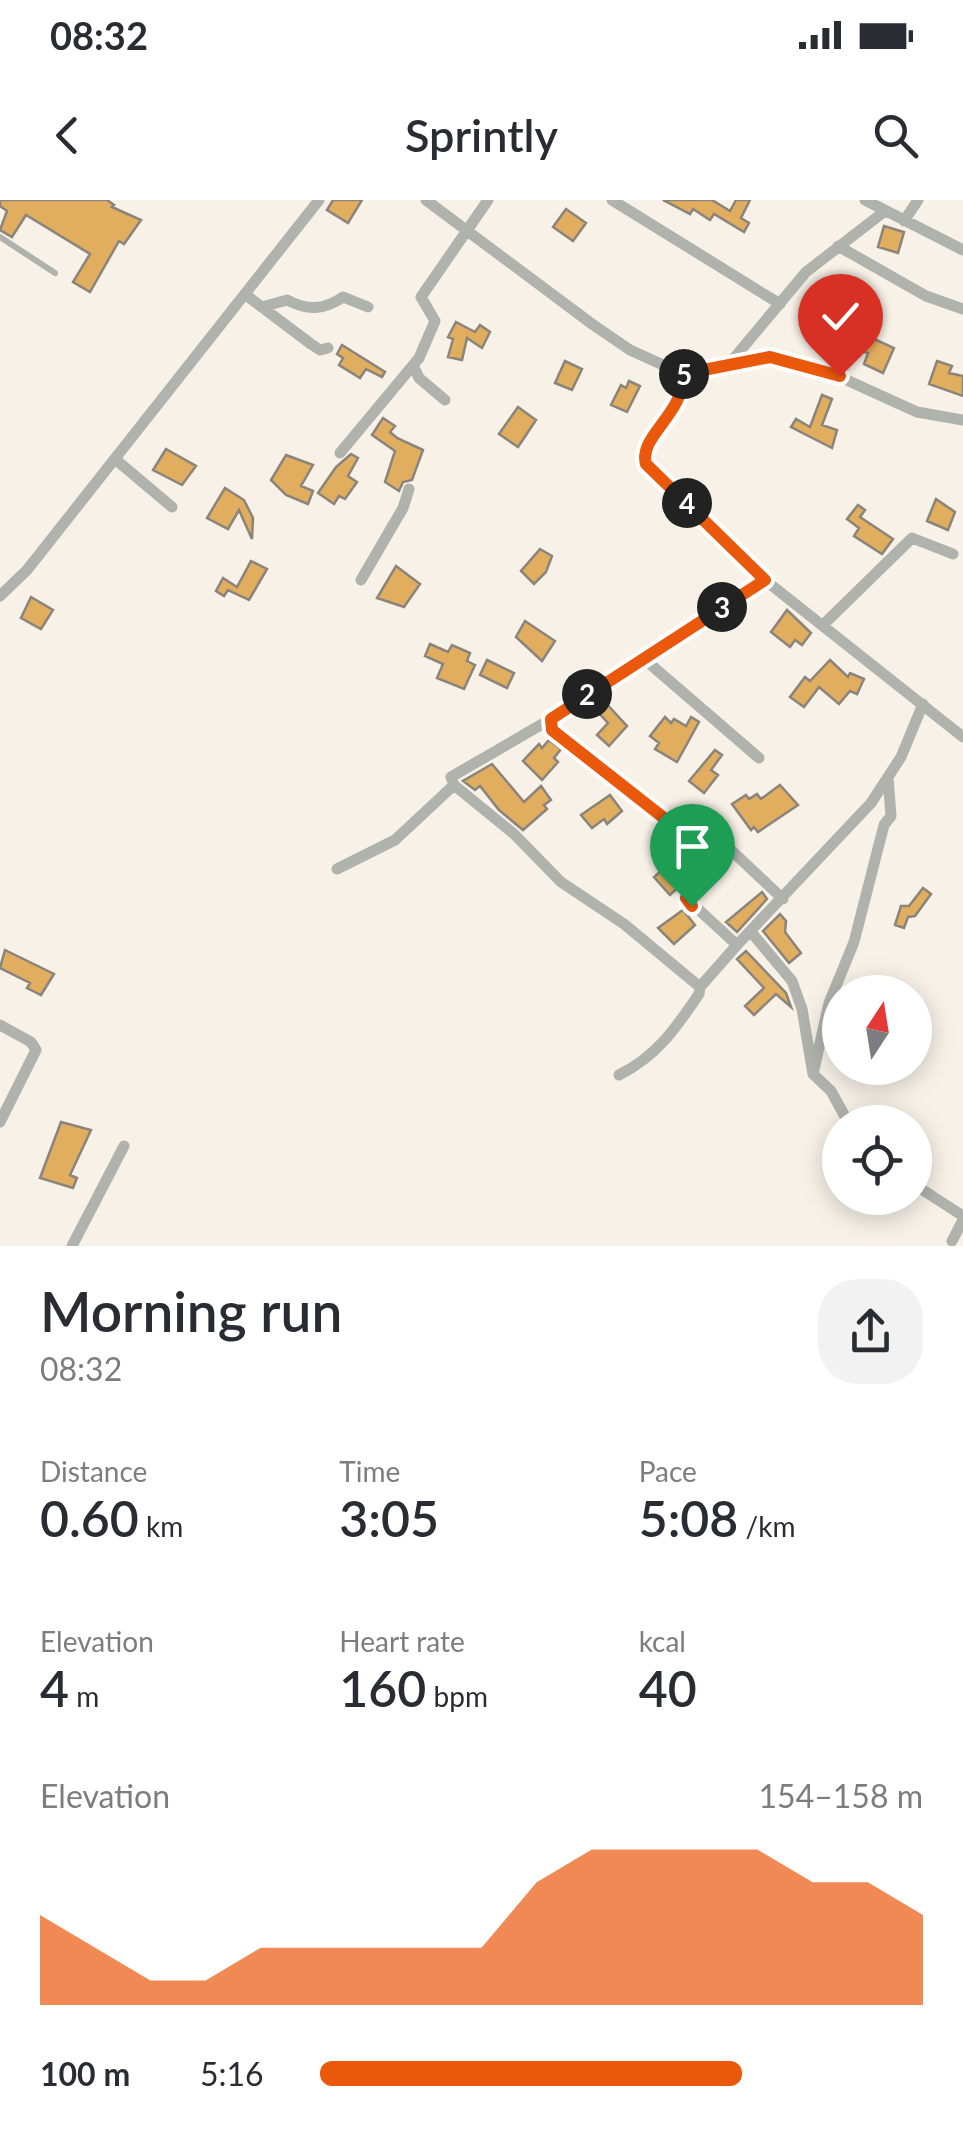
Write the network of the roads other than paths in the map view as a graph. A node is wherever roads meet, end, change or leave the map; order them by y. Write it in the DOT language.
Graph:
graph roads {
  1 [pos="319,200"];
  2 [pos="426,200"];
  3 [pos="488,200"];
  4 [pos="612,200"];
  5 [pos="865,200"];
  6 [pos="918,200"];
  7 [pos="886,211"];
  8 [pos="904,220"];
  9 [pos="469,232"];
  10 [pos="0,237"];
  11 [pos="838,246"];
  12 [pos="963,250"];
  13 [pos="55,273"];
  14 [pos="246,295"];
  15 [pos="780,304"];
  16 [pos="262,307"];
  17 [pos="368,307"];
  18 [pos="963,309"];
  19 [pos="328,348"];
  20 [pos="730,364"];
  21 [pos="413,365"];
  22 [pos="683,374"];
  23 [pos="444,400"];
  24 [pos="963,420"];
  25 [pos="340,453"];
  26 [pos="115,460"];
  27 [pos="409,488"];
  28 [pos="172,506"];
  29 [pos="953,554"];
  30 [pos="361,580"];
  31 [pos="765,580"];
  32 [pos="0,596"];
  33 [pos="823,625"];
  34 [pos="643,658"];
  35 [pos="923,704"];
  36 [pos="551,719"];
  37 [pos="963,738"];
  38 [pos="759,758"];
  39 [pos="888,778"];
  40 [pos="454,785"];
  41 [pos="714,866"];
  42 [pos="337,870"];
  43 [pos="783,899"];
  44 [pos="751,932"];
  45 [pos="737,945"];
  46 [pos="700,987"];
  47 [pos="0,1026"];
  48 [pos="814,1074"];
  49 [pos="619,1075"];
  50 [pos="4,1102"];
  51 [pos="839,1105"];
  52 [pos="0,1122"];
  53 [pos="124,1146"];
  54 [pos="932,1194"];
  55 [pos="963,1218"];
  56 [pos="954,1244"];
  57 [pos="72,1246"];
  1 -- 14 [label="street"];
  2 -- 9 [label="street"];
  3 -- 9 [label="street"];
  4 -- 15 [label="street"];
  5 -- 7 [label="street"];
  6 -- 8 [label="street"];
  7 -- 8 [label="street"];
  7 -- 11 [label="street"];
  8 -- 12 [label="street"];
  9 -- 21 [label="street"];
  9 -- 22 [label="street"];
  10 -- 13 [label="lane"];
  11 -- 15 [label="street"];
  11 -- 18 [label="street"];
  14 -- 16 [label="street"];
  14 -- 26 [label="street"];
  15 -- 20 [label="street"];
  16 -- 17 [label="street"];
  16 -- 19 [label="street"];
  20 -- 22 [label="street"];
  20 -- 24 [label="street"];
  21 -- 23 [label="street"];
  21 -- 25 [label="street"];
  22 -- 31 [label="street"];
  26 -- 28 [label="street"];
  26 -- 32 [label="street"];
  27 -- 30 [label="street"];
  29 -- 33 [label="street"];
  31 -- 33 [label="street"];
  31 -- 34 [label="street"];
  33 -- 35 [label="street"];
  34 -- 36 [label="street"];
  34 -- 38 [label="street"];
  35 -- 37 [label="street"];
  35 -- 39 [label="street"];
  36 -- 40 [label="street"];
  36 -- 41 [label="street"];
  39 -- 43 [label="street"];
  39 -- 48 [label="street"];
  40 -- 42 [label="street"];
  40 -- 46 [label="street"];
  41 -- 43 [label="street"];
  41 -- 45 [label="street"];
  43 -- 44 [label="street"];
  44 -- 45 [label="street"];
  44 -- 48 [label="street"];
  45 -- 46 [label="street"];
  46 -- 49 [label="street"];
  47 -- 50 [label="street"];
  48 -- 51 [label="street"];
  50 -- 52 [label="street"];
  53 -- 57 [label="street"];
  54 -- 55 [label="street"];
  55 -- 56 [label="street"];
}
